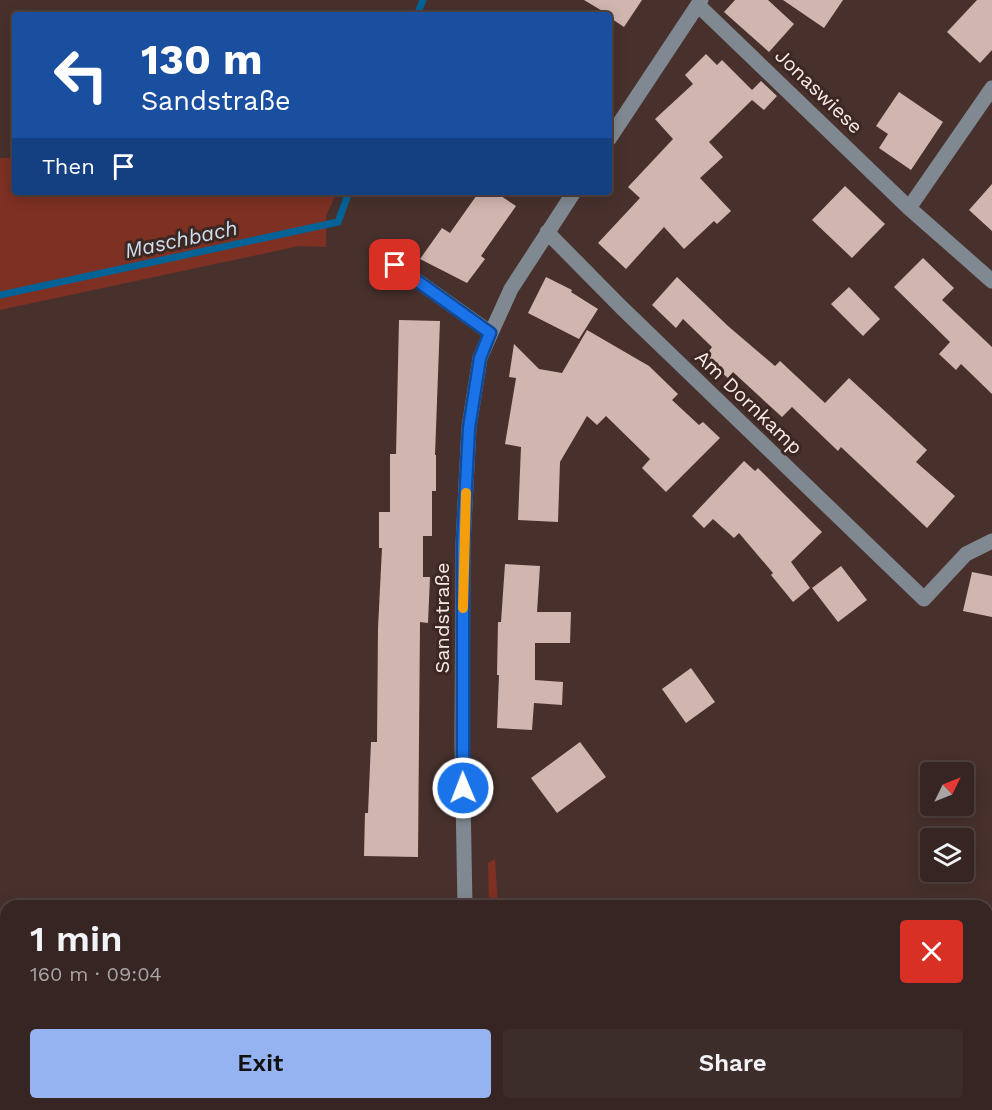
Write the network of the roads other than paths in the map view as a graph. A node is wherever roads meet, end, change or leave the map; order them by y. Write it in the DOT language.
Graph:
graph roads {
  1 [pos="700,3"];
  2 [pos="992,88"];
  3 [pos="612,135"];
  4 [pos="572,195"];
  5 [pos="909,208"];
  6 [pos="547,232"];
  7 [pos="395,265"];
  8 [pos="992,281"];
  9 [pos="490,333"];
  10 [pos="992,540"];
  11 [pos="465,900"];
  1 -- 3 [label="street"];
  1 -- 5 [label="street, Jonaswiese"];
  2 -- 5 [label="street"];
  4 -- 6 [label="street, Sandstraße"];
  5 -- 8 [label="street, Jonaswiese"];
  6 -- 9 [label="street, Sandstraße"];
  6 -- 10 [label="street, Am Dornkamp"];
  7 -- 9 [label="street"];
  9 -- 11 [label="street, Sandstraße"];
}
